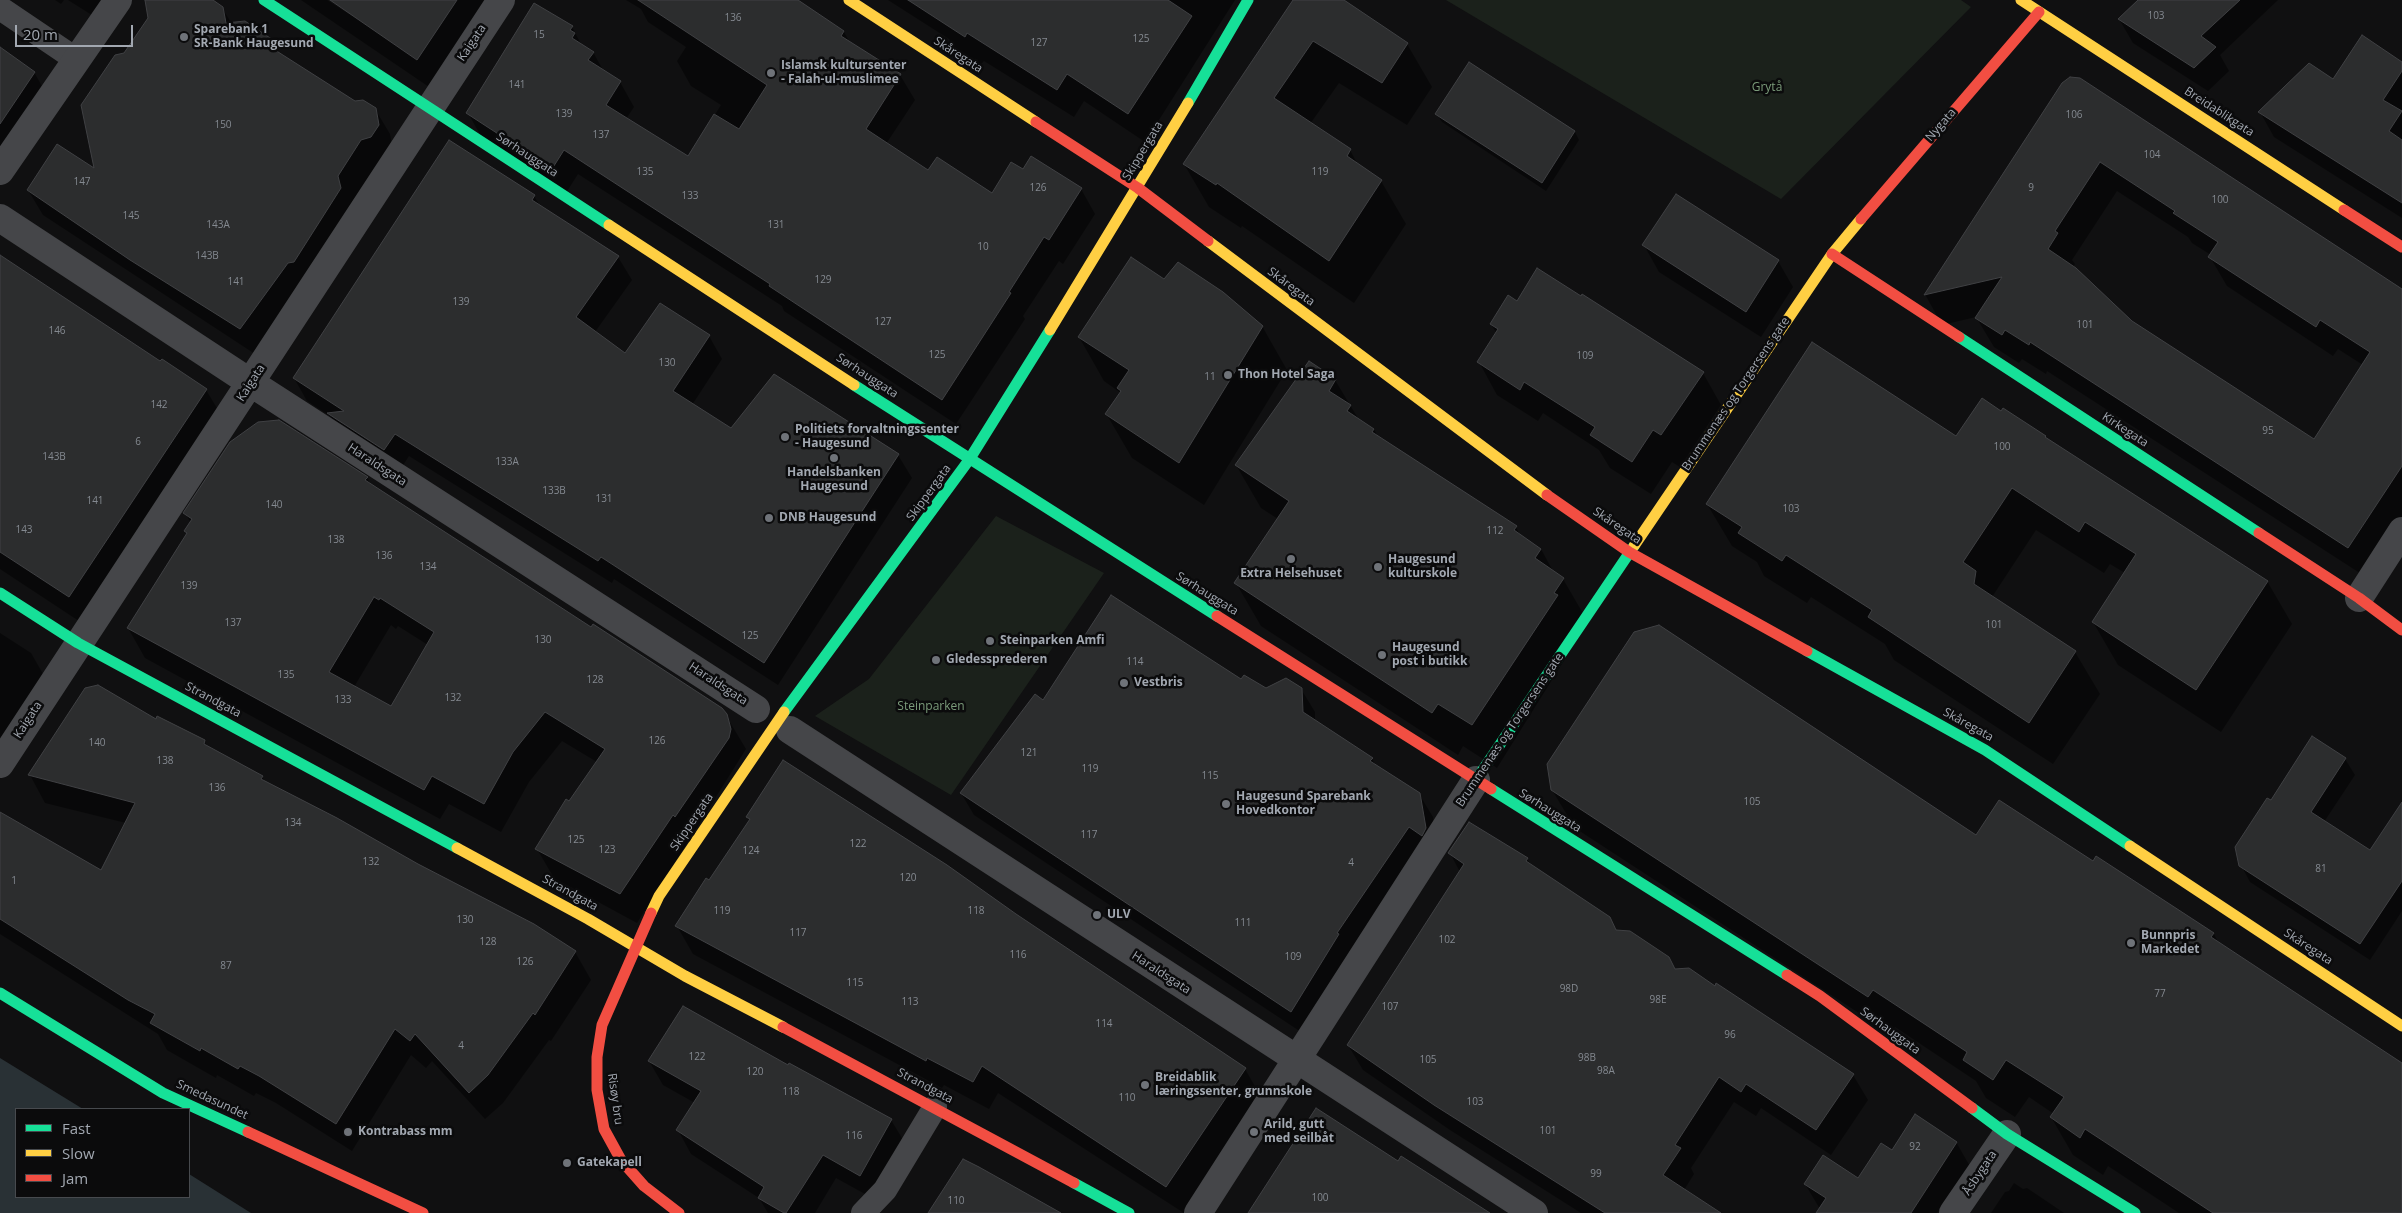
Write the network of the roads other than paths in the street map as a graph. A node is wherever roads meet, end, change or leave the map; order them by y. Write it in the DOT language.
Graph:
graph roads {
  1 [pos="118,0"];
  2 [pos="264,0"];
  3 [pos="501,0"];
  4 [pos="849,0"];
  5 [pos="1248,0"];
  6 [pos="2038,4"];
  7 [pos="0,8"];
  8 [pos="77,60"];
  9 [pos="429,107"];
  10 [pos="0,171"];
  11 [pos="1138,188"];
  12 [pos="0,218"];
  13 [pos="2402,247"];
  14 [pos="1832,254"];
  15 [pos="251,383"];
  16 [pos="969,460"];
  17 [pos="2402,531"];
  18 [pos="1629,552"];
  19 [pos="0,593"];
  20 [pos="2359,598"];
  21 [pos="2402,630"];
  22 [pos="78,643"];
  23 [pos="756,709"];
  24 [pos="790,730"];
  25 [pos="0,764"];
  26 [pos="1476,780"];
  27 [pos="637,946"];
  28 [pos="617,991"];
  29 [pos="0,993"];
  30 [pos="2402,1026"];
  31 [pos="1298,1061"];
  32 [pos="936,1107"];
  33 [pos="2007,1134"];
  34 [pos="423,1213"];
  35 [pos="679,1213"];
  36 [pos="863,1213"];
  37 [pos="1129,1213"];
  38 [pos="1198,1213"];
  39 [pos="1534,1213"];
  40 [pos="1953,1213"];
  41 [pos="2135,1213"];
  1 -- 8 [label="street"];
  2 -- 9 [label="street, Sørhauggata"];
  3 -- 9 [label="street, Kaigata"];
  4 -- 11 [label="street, Skåregata"];
  5 -- 11 [label="street, Skippergata"];
  6 -- 13 [label="street, Breidablikgata"];
  6 -- 14 [label="street, Nygata"];
  7 -- 8 [label="lane"];
  8 -- 10 [label="street"];
  9 -- 15 [label="street, Kaigata"];
  9 -- 16 [label="street, Sørhauggata"];
  11 -- 16 [label="street, Skippergata"];
  11 -- 18 [label="street, Skåregata"];
  12 -- 15 [label="street, Haraldsgata"];
  14 -- 18 [label="street, Brummenæs og Torgersens gate"];
  14 -- 20 [label="street, Kirkegata"];
  15 -- 22 [label="street, Kaigata"];
  15 -- 23 [label="street, Haraldsgata"];
  16 -- 26 [label="street, Sørhauggata"];
  16 -- 27 [label="street, Skippergata"];
  17 -- 20 [label="street"];
  18 -- 26 [label="street, Brummenæs og Torgersens gate"];
  18 -- 30 [label="street, Skåregata"];
  19 -- 22 [label="street, Strandgata"];
  20 -- 21 [label="street, Kirkegata"];
  22 -- 25 [label="street, Kaigata"];
  22 -- 27 [label="street, Strandgata"];
  24 -- 31 [label="street, Haraldsgata"];
  26 -- 31 [label="street, Brummenæs og Torgersens gate"];
  26 -- 33 [label="street, Sørhauggata"];
  27 -- 28 [label="street, Skippergata"];
  27 -- 32 [label="street, Strandgata"];
  28 -- 35 [label="street, Risøy bru"];
  29 -- 34 [label="street, Smedasundet"];
  31 -- 38 [label="street, Brummenæs og Torgersens gate"];
  31 -- 39 [label="street, Haraldsgata"];
  32 -- 36 [label="lane"];
  32 -- 37 [label="street, Strandgata"];
  33 -- 40 [label="street, Åsbygata"];
  33 -- 41 [label="street, Sørhauggata"];
}
